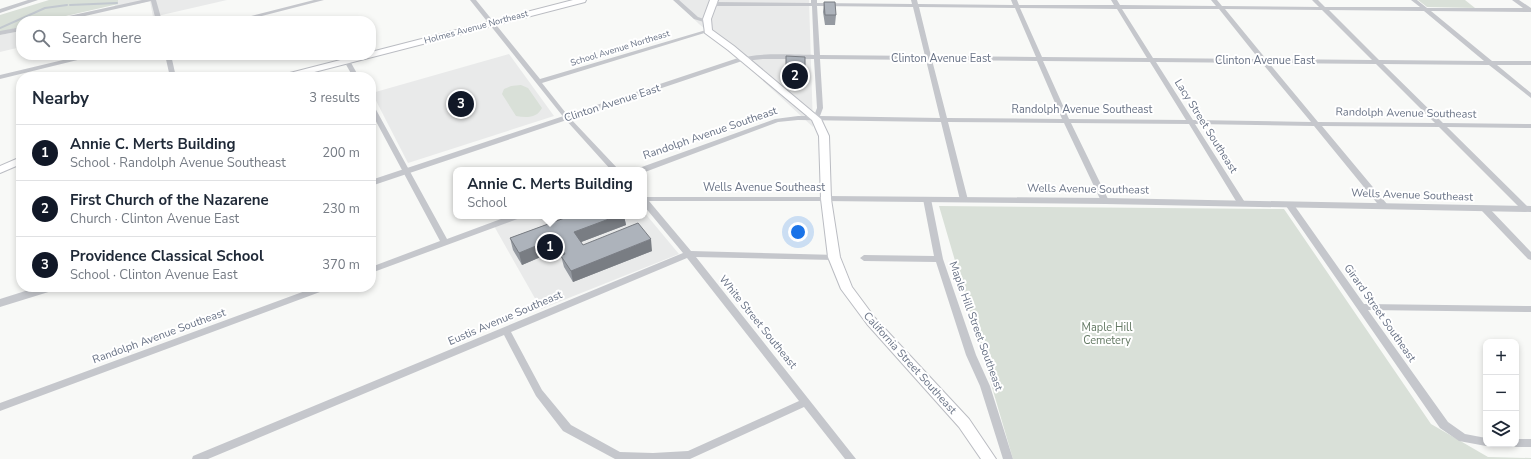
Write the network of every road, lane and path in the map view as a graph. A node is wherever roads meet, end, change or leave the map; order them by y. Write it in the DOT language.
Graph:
graph roads {
  1 [pos="35,0"];
  2 [pos="149,0"];
  3 [pos="153,0"];
  4 [pos="321,0"];
  5 [pos="473,0"];
  6 [pos="582,0"];
  7 [pos="676,0"];
  8 [pos="1014,0"];
  9 [pos="1114,0"];
  10 [pos="1214,0"];
  11 [pos="1315,0"];
  12 [pos="1414,0"];
  13 [pos="1515,0"];
  14 [pos="713,2"];
  15 [pos="815,3"];
  16 [pos="914,3"];
  17 [pos="1017,6"];
  18 [pos="1119,7"];
  19 [pos="1221,8"];
  20 [pos="1323,8"];
  21 [pos="1425,9"];
  22 [pos="1530,10"];
  23 [pos="0,11"];
  24 [pos="77,16"];
  25 [pos="158,16"];
  26 [pos="255,16"];
  27 [pos="707,21"];
  28 [pos="492,24"];
  29 [pos="16,30"];
  30 [pos="708,31"];
  31 [pos="0,34"];
  32 [pos="731,48"];
  33 [pos="376,53"];
  34 [pos="818,57"];
  35 [pos="929,58"];
  36 [pos="1040,58"];
  37 [pos="1152,59"];
  38 [pos="71,60"];
  39 [pos="169,60"];
  40 [pos="351,60"];
  41 [pos="744,60"];
  42 [pos="1264,60"];
  43 [pos="347,61"];
  44 [pos="1376,61"];
  45 [pos="1489,62"];
  46 [pos="1531,63"];
  47 [pos="21,72"];
  48 [pos="172,72"];
  49 [pos="304,72"];
  50 [pos="353,72"];
  51 [pos="16,73"];
  52 [pos="0,77"];
  53 [pos="538,82"];
  54 [pos="1531,96"];
  55 [pos="376,115"];
  56 [pos="567,118"];
  57 [pos="816,119"];
  58 [pos="944,120"];
  59 [pos="1067,122"];
  60 [pos="1192,122"];
  61 [pos="1316,124"];
  62 [pos="1442,126"];
  63 [pos="1531,126"];
  64 [pos="16,162"];
  65 [pos="612,167"];
  66 [pos="647,168"];
  67 [pos="0,170"];
  68 [pos="406,172"];
  69 [pos="376,181"];
  70 [pos="826,199"];
  71 [pos="647,200"];
  72 [pos="927,200"];
  73 [pos="964,200"];
  74 [pos="1105,201"];
  75 [pos="647,204"];
  76 [pos="1242,204"];
  77 [pos="1289,204"];
  78 [pos="1384,206"];
  79 [pos="1485,209"];
  80 [pos="1528,209"];
  81 [pos="509,219"];
  82 [pos="445,243"];
  83 [pos="689,254"];
  84 [pos="834,257"];
  85 [pos="1531,257"];
  86 [pos="864,258"];
  87 [pos="940,259"];
  88 [pos="376,268"];
  89 [pos="36,292"];
  90 [pos="311,292"];
  91 [pos="0,304"];
  92 [pos="1360,307"];
  93 [pos="1531,309"];
  94 [pos="506,330"];
  95 [pos="806,402"];
  96 [pos="0,407"];
  97 [pos="1483,441"];
  98 [pos="1519,443"];
  99 [pos="1531,443"];
  100 [pos="197,459"];
  101 [pos="851,459"];
  102 [pos="989,459"];
  103 [pos="1008,459"];
  1 -- 23 [label="street"];
  2 -- 24 [label="street"];
  3 -- 25 [label="street"];
  4 -- 26 [label="street"];
  5 -- 28 [label="street"];
  6 -- 28 [label="main road, Holmes Avenue Northeast"];
  7 -- 27 [label="street"];
  8 -- 17 [label="street"];
  9 -- 18 [label="street, Lacy Street Southeast"];
  10 -- 19 [label="street"];
  11 -- 20 [label="street"];
  12 -- 21 [label="street"];
  13 -- 22 [label="street"];
  14 -- 15 [label="street"];
  14 -- 27 [label="main road"];
  14 -- 32 [label="main road"];
  15 -- 16 [label="street"];
  15 -- 34 [label="street"];
  16 -- 17 [label="street"];
  16 -- 35 [label="street"];
  17 -- 18 [label="street"];
  17 -- 36 [label="street"];
  18 -- 19 [label="street"];
  18 -- 37 [label="street, Lacy Street Southeast"];
  19 -- 20 [label="street"];
  19 -- 42 [label="street"];
  20 -- 21 [label="street"];
  20 -- 44 [label="street"];
  21 -- 22 [label="street"];
  21 -- 45 [label="street"];
  27 -- 30 [label="main road"];
  28 -- 33 [label="main road, Holmes Avenue Northeast"];
  28 -- 53 [label="street"];
  29 -- 31 [label="street"];
  30 -- 32 [label="main road"];
  30 -- 53 [label="street, School Avenue Northeast"];
  32 -- 41 [label="main road, California Street Southeast"];
  34 -- 35 [label="street, Clinton Avenue East"];
  34 -- 41 [label="street, Clinton Avenue East"];
  34 -- 57 [label="street"];
  35 -- 36 [label="street, Clinton Avenue East"];
  35 -- 58 [label="street"];
  36 -- 37 [label="street, Clinton Avenue East"];
  36 -- 59 [label="street"];
  37 -- 42 [label="street, Clinton Avenue East"];
  37 -- 60 [label="street, Lacy Street Southeast"];
  38 -- 47 [label="street"];
  39 -- 48 [label="street"];
  40 -- 43 [label="main road, Holmes Avenue Northeast"];
  41 -- 56 [label="street, Clinton Avenue East"];
  41 -- 57 [label="main road, California Street Southeast"];
  42 -- 44 [label="street, Clinton Avenue East"];
  42 -- 61 [label="street"];
  43 -- 49 [label="main road, Holmes Avenue Northeast"];
  43 -- 50 [label="street"];
  44 -- 45 [label="street, Clinton Avenue East"];
  44 -- 62 [label="street"];
  45 -- 46 [label="street, Clinton Avenue East"];
  45 -- 54 [label="street"];
  51 -- 52 [label="street"];
  53 -- 56 [label="street"];
  55 -- 68 [label="street"];
  56 -- 65 [label="street"];
  56 -- 68 [label="street, Clinton Avenue East"];
  57 -- 58 [label="street, Randolph Avenue Southeast"];
  57 -- 66 [label="street, Randolph Avenue Southeast"];
  57 -- 70 [label="main road, California Street Southeast"];
  58 -- 59 [label="street, Randolph Avenue Southeast"];
  58 -- 73 [label="street"];
  59 -- 60 [label="street, Randolph Avenue Southeast"];
  59 -- 74 [label="street"];
  60 -- 61 [label="street, Randolph Avenue Southeast"];
  60 -- 76 [label="street, Lacy Street Southeast"];
  61 -- 62 [label="street, Randolph Avenue Southeast"];
  61 -- 78 [label="street"];
  62 -- 63 [label="street, Randolph Avenue Southeast"];
  62 -- 80 [label="street"];
  64 -- 67 [label="main road"];
  68 -- 69 [label="street, Clinton Avenue East"];
  68 -- 82 [label="street"];
  70 -- 71 [label="street, Wells Avenue Southeast"];
  70 -- 72 [label="street, Wells Avenue Southeast"];
  70 -- 84 [label="main road, California Street Southeast"];
  72 -- 73 [label="street, Wells Avenue Southeast"];
  72 -- 87 [label="street, Maple Hill Street Southeast"];
  73 -- 74 [label="street, Wells Avenue Southeast"];
  74 -- 76 [label="street, Wells Avenue Southeast"];
  75 -- 83 [label="street, White Street Southeast"];
  76 -- 77 [label="street, Wells Avenue Southeast"];
  77 -- 78 [label="street, Wells Avenue Southeast"];
  77 -- 92 [label="street, Girard Street Southeast"];
  78 -- 79 [label="street, Wells Avenue Southeast"];
  79 -- 80 [label="street, Wells Avenue Southeast"];
  79 -- 85 [label="street"];
  81 -- 82 [label="street"];
  82 -- 88 [label="street"];
  83 -- 84 [label="street, Eustis Avenue Southeast"];
  83 -- 94 [label="street, Eustis Avenue Southeast"];
  83 -- 95 [label="street, White Street Southeast"];
  84 -- 102 [label="main road, California Street Southeast"];
  86 -- 87 [label="street"];
  87 -- 103 [label="street, Maple Hill Street Southeast"];
  89 -- 91 [label="street"];
  90 -- 96 [label="street, Randolph Avenue Southeast"];
  92 -- 93 [label="street"];
  92 -- 97 [label="street, Girard Street Southeast"];
  94 -- 95 [label="street"];
  94 -- 100 [label="street, Eustis Avenue Southeast"];
  95 -- 101 [label="street, White Street Southeast"];
  98 -- 99 [label="street"];
}
